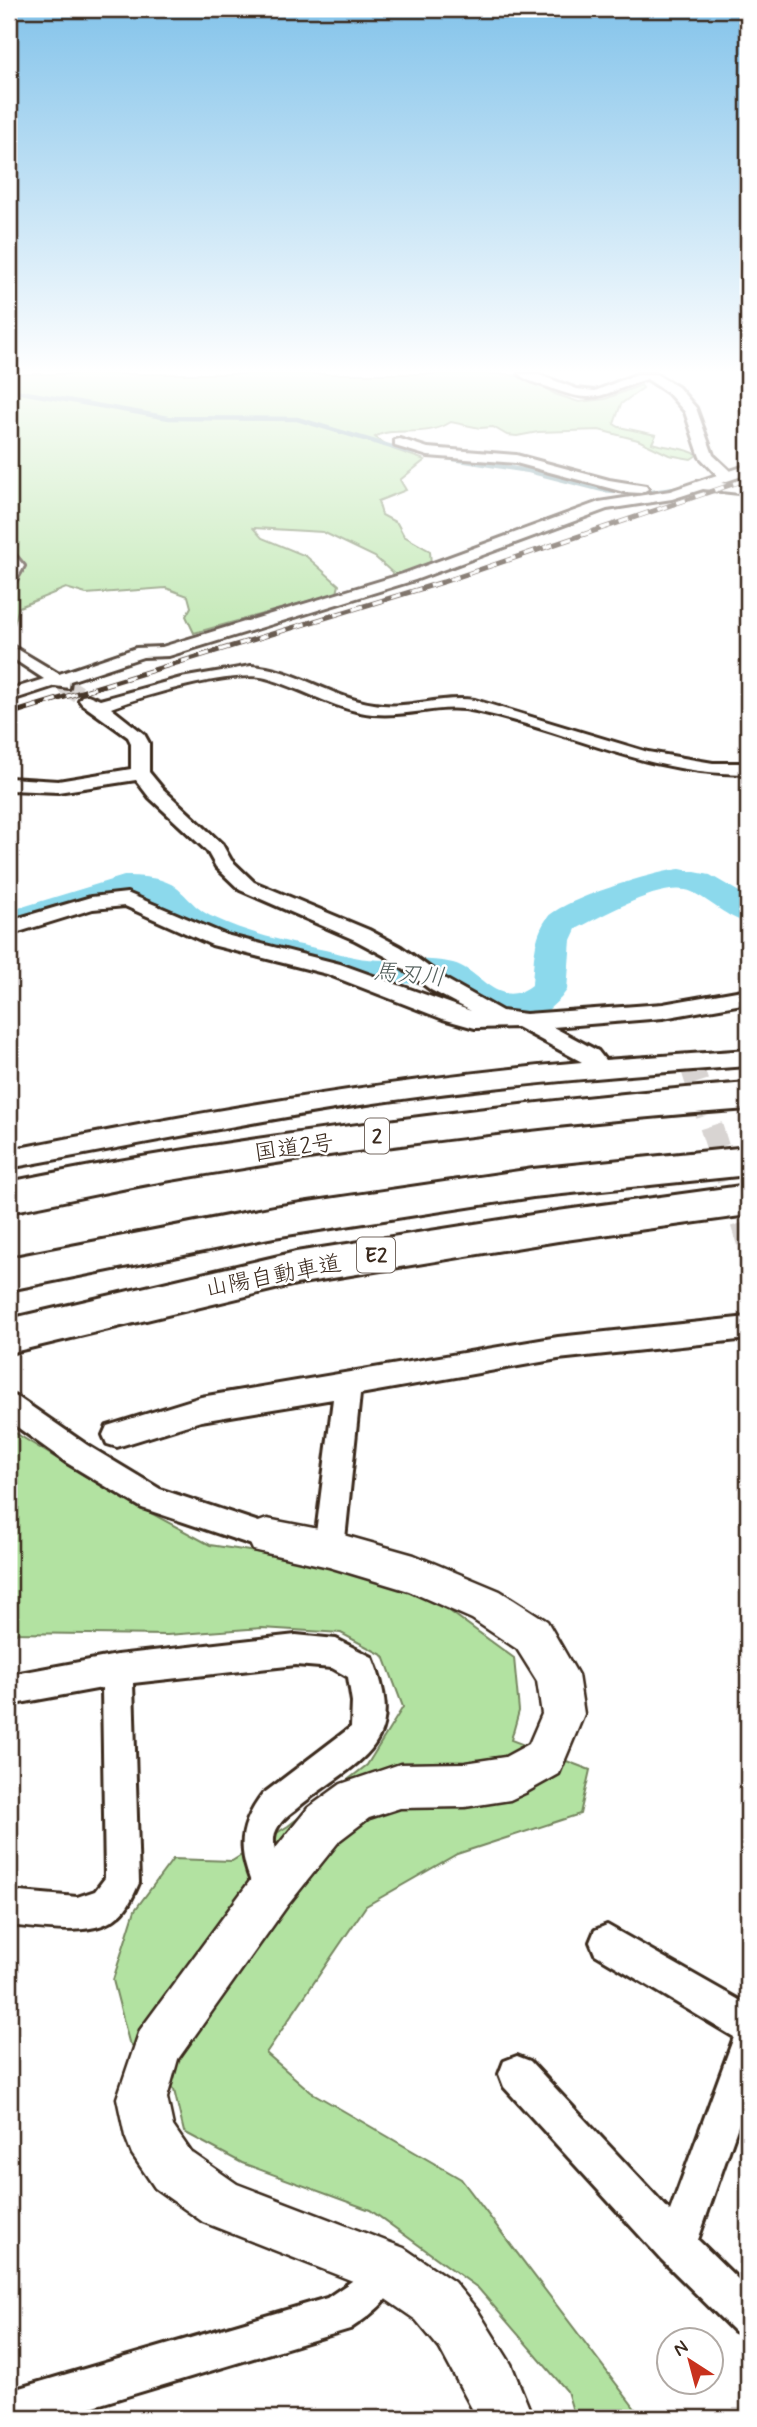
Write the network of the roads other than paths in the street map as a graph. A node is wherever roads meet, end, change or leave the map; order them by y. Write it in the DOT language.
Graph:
graph roads {
  1 [pos="612,487"];
  2 [pos="636,487"];
  3 [pos="694,487"];
  4 [pos="722,487"];
  5 [pos="748,490"];
  6 [pos="9,557"];
  7 [pos="9,579"];
  8 [pos="9,649"];
  9 [pos="60,682"];
  10 [pos="9,696"];
  11 [pos="748,768"];
  12 [pos="140,773"];
  13 [pos="9,784"];
  14 [pos="9,928"];
  15 [pos="748,996"];
  16 [pos="500,1018"];
  17 [pos="525,1022"];
  18 [pos="748,1058"];
  19 [pos="598,1068"];
  20 [pos="748,1096"];
  21 [pos="9,1159"];
  22 [pos="748,1161"];
  23 [pos="9,1197"];
  24 [pos="748,1200"];
  25 [pos="9,1275"];
  26 [pos="748,1328"];
  27 [pos="9,1336"];
  28 [pos="348,1385"];
  29 [pos="9,1406"];
  30 [pos="117,1435"];
  31 [pos="267,1536"];
  32 [pos="329,1549"];
  33 [pos="117,1670"];
  34 [pos="9,1690"];
  35 [pos="271,1890"];
  36 [pos="9,1908"];
  37 [pos="607,1942"];
  38 [pos="748,2025"];
  39 [pos="748,2047"];
  40 [pos="517,2074"];
  41 [pos="676,2246"];
  42 [pos="385,2267"];
  43 [pos="748,2317"];
  44 [pos="9,2411"];
  45 [pos="505,2418"];
  1 -- 2 [label="street"];
  3 -- 9 [label="street"];
  4 -- 5 [label="street"];
  6 -- 7 [label="street"];
  8 -- 9 [label="street"];
  9 -- 10 [label="street"];
  11 -- 12 [label="street"];
  12 -- 13 [label="street"];
  12 -- 16 [label="street"];
  14 -- 16 [label="street"];
  15 -- 17 [label="street"];
  16 -- 17 [label="street"];
  17 -- 19 [label="street"];
  18 -- 19 [label="street"];
  19 -- 21 [label="street"];
  20 -- 23 [label="highway, 国道2号 / 2"];
  22 -- 25 [label="highway, E2"];
  24 -- 27 [label="highway, 山陽自動車道 / E2"];
  26 -- 28 [label="street"];
  28 -- 30 [label="street"];
  28 -- 32 [label="street"];
  29 -- 31 [label="street"];
  31 -- 32 [label="street"];
  32 -- 35 [label="street"];
  33 -- 34 [label="street"];
  33 -- 35 [label="street"];
  33 -- 36 [label="street"];
  35 -- 42 [label="street"];
  37 -- 38 [label="street"];
  39 -- 41 [label="street"];
  40 -- 41 [label="street"];
  41 -- 43 [label="street"];
  42 -- 44 [label="street"];
  42 -- 45 [label="street"];
}
